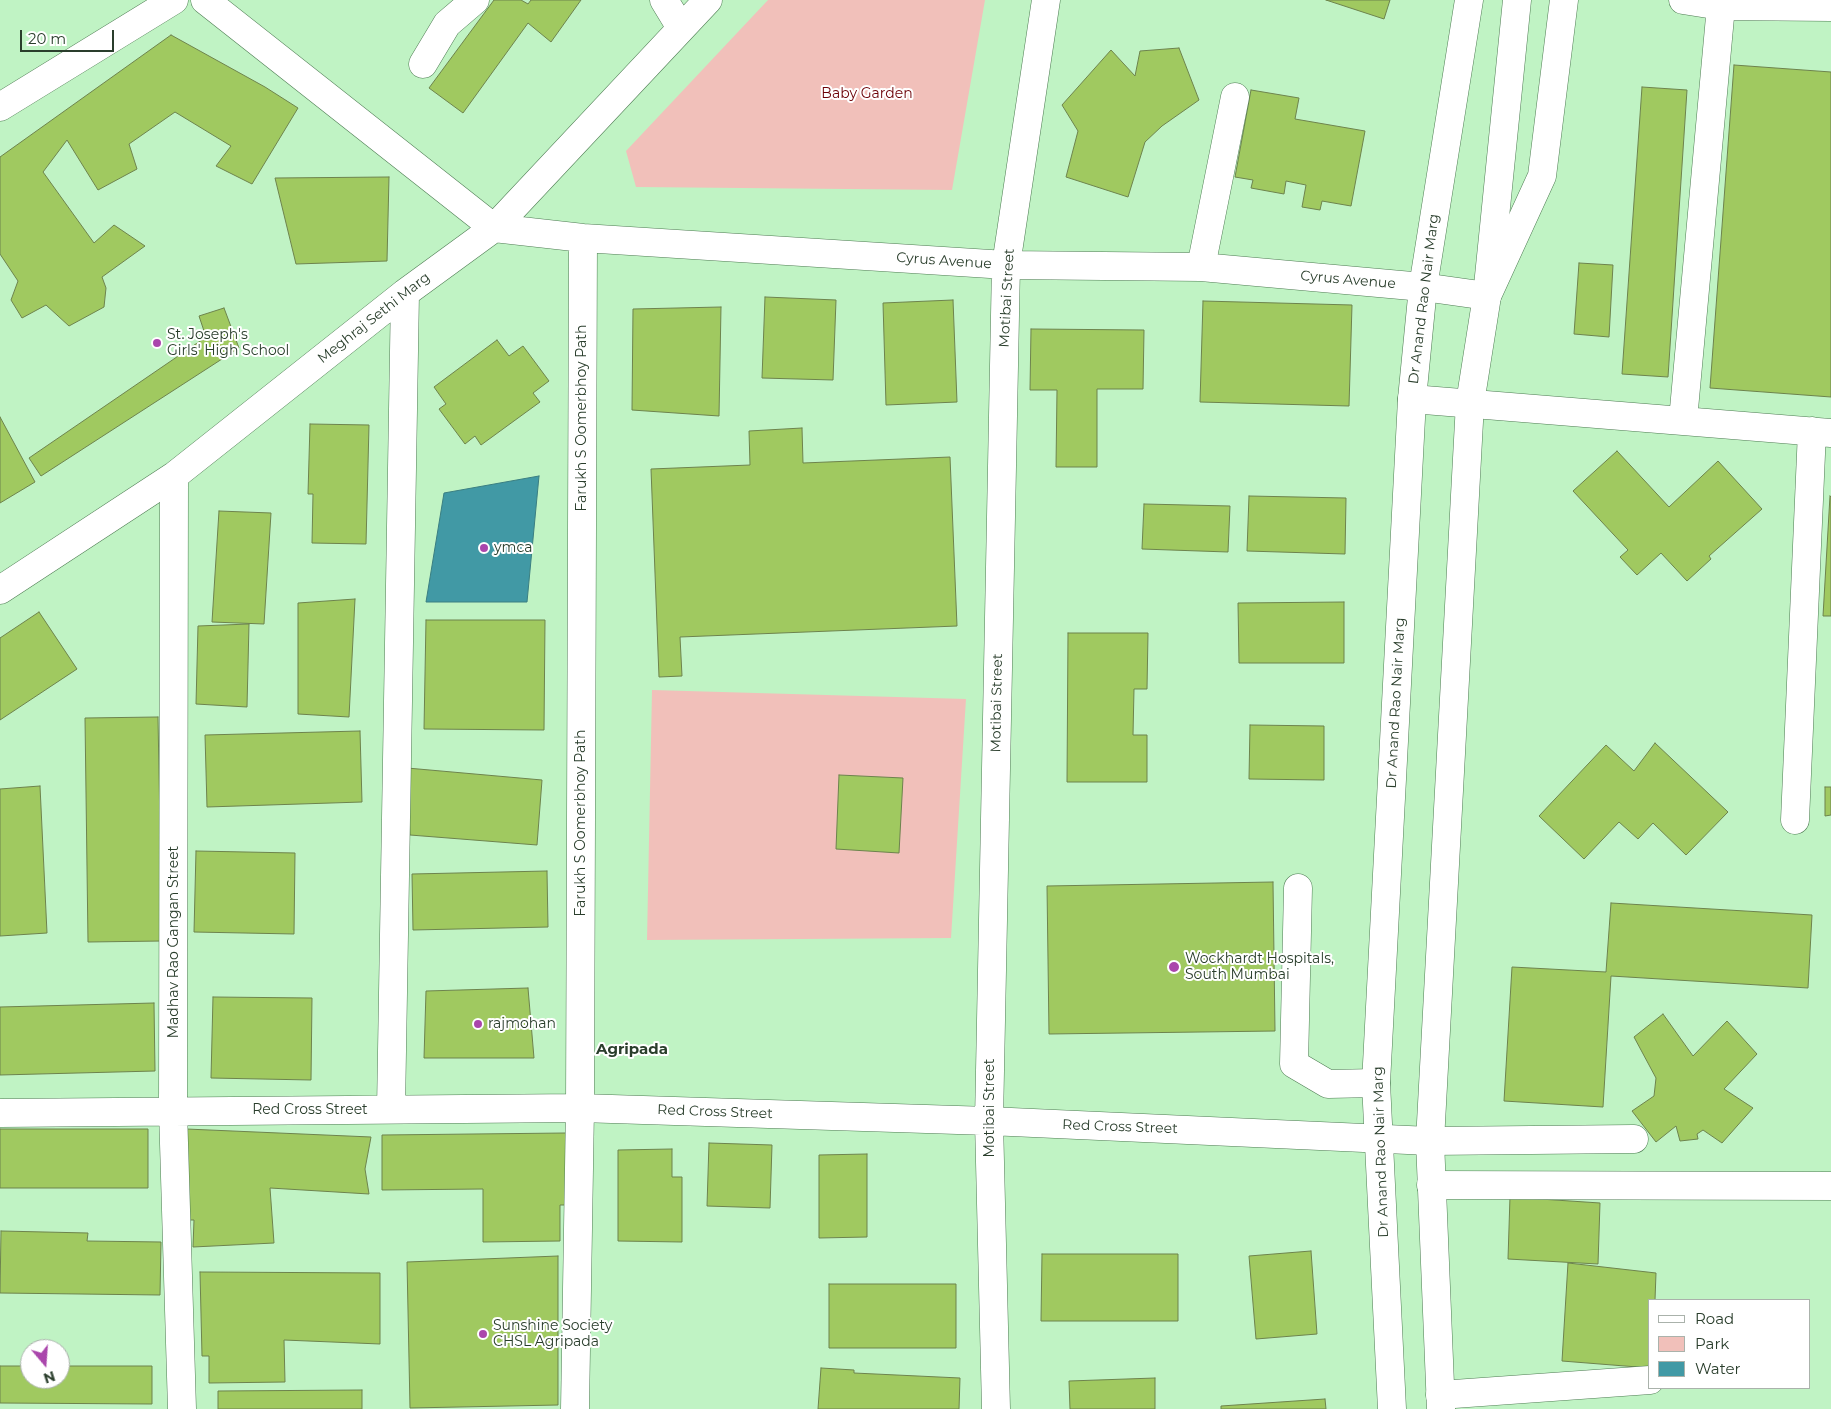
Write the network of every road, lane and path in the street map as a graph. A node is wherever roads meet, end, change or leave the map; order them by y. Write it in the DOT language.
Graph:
graph roads {
  1 [pos="174,0"];
  2 [pos="205,0"];
  3 [pos="475,0"];
  4 [pos="664,0"];
  5 [pos="708,0"];
  6 [pos="1046,0"];
  7 [pos="1469,0"];
  8 [pos="1517,0"];
  9 [pos="1564,0"];
  10 [pos="1684,0"];
  11 [pos="1721,3"];
  12 [pos="1831,7"];
  13 [pos="681,28"];
  14 [pos="423,64"];
  15 [pos="1235,97"];
  16 [pos="0,107"];
  17 [pos="494,228"];
  18 [pos="583,238"];
  19 [pos="1006,265"];
  20 [pos="1201,267"];
  21 [pos="1423,287"];
  22 [pos="405,293"];
  23 [pos="1486,296"];
  24 [pos="1412,398"];
  25 [pos="1470,403"];
  26 [pos="1683,420"];
  27 [pos="1821,432"];
  28 [pos="174,476"];
  29 [pos="0,590"];
  30 [pos="1795,820"];
  31 [pos="1298,888"];
  32 [pos="1376,1083"];
  33 [pos="580,1108"];
  34 [pos="391,1109"];
  35 [pos="173,1110"];
  36 [pos="0,1113"];
  37 [pos="989,1121"];
  38 [pos="1379,1138"];
  39 [pos="1634,1138"];
  40 [pos="1430,1141"];
  41 [pos="1431,1185"];
  42 [pos="1831,1186"];
  43 [pos="1648,1380"];
  44 [pos="1440,1402"];
  45 [pos="182,1409"];
  46 [pos="575,1409"];
  47 [pos="996,1409"];
  48 [pos="1392,1409"];
  1 -- 16 [label="street"];
  2 -- 17 [label="street"];
  3 -- 14 [label="street"];
  4 -- 13 [label="street"];
  5 -- 13 [label="street, Meghraj Sethi Marg"];
  6 -- 19 [label="street, Motibai Street"];
  7 -- 21 [label="street, Dr Anand Rao Nair Marg"];
  8 -- 23 [label="street"];
  9 -- 23 [label="street"];
  10 -- 11 [label="street"];
  11 -- 12 [label="street"];
  11 -- 26 [label="street"];
  13 -- 17 [label="street, Meghraj Sethi Marg"];
  15 -- 20 [label="street"];
  17 -- 18 [label="street, Cyrus Avenue"];
  17 -- 22 [label="street, Meghraj Sethi Marg"];
  18 -- 19 [label="street, Cyrus Avenue"];
  18 -- 33 [label="street, Farukh S Oomerbhoy Path"];
  19 -- 20 [label="street, Cyrus Avenue"];
  19 -- 37 [label="street, Motibai Street"];
  20 -- 21 [label="street, Cyrus Avenue"];
  21 -- 23 [label="street, Cyrus Avenue"];
  21 -- 24 [label="street, Dr Anand Rao Nair Marg"];
  22 -- 28 [label="street, Meghraj Sethi Marg"];
  22 -- 34 [label="street"];
  23 -- 25 [label="street"];
  24 -- 25 [label="street"];
  24 -- 32 [label="street, Dr Anand Rao Nair Marg"];
  25 -- 26 [label="street"];
  25 -- 40 [label="street"];
  26 -- 27 [label="street"];
  27 -- 30 [label="street"];
  28 -- 29 [label="street, Meghraj Sethi Marg"];
  28 -- 35 [label="street, Madhav Rao Gangan Street"];
  31 -- 32 [label="street"];
  32 -- 38 [label="street, Dr Anand Rao Nair Marg"];
  33 -- 34 [label="street, Red Cross Street"];
  33 -- 37 [label="street, Red Cross Street"];
  33 -- 46 [label="street, Farukh S Oomerbhoy Path"];
  34 -- 35 [label="street, Red Cross Street"];
  35 -- 36 [label="street, Red Cross Street"];
  35 -- 45 [label="street, Madhav Rao Gangan Street"];
  37 -- 38 [label="street, Red Cross Street"];
  37 -- 47 [label="street, Motibai Street"];
  38 -- 40 [label="street, Red Cross Street"];
  38 -- 48 [label="street, Dr Anand Rao Nair Marg"];
  39 -- 40 [label="street, Red Cross Street"];
  40 -- 41 [label="street"];
  41 -- 42 [label="street"];
  41 -- 44 [label="street"];
  43 -- 44 [label="street"];
}
